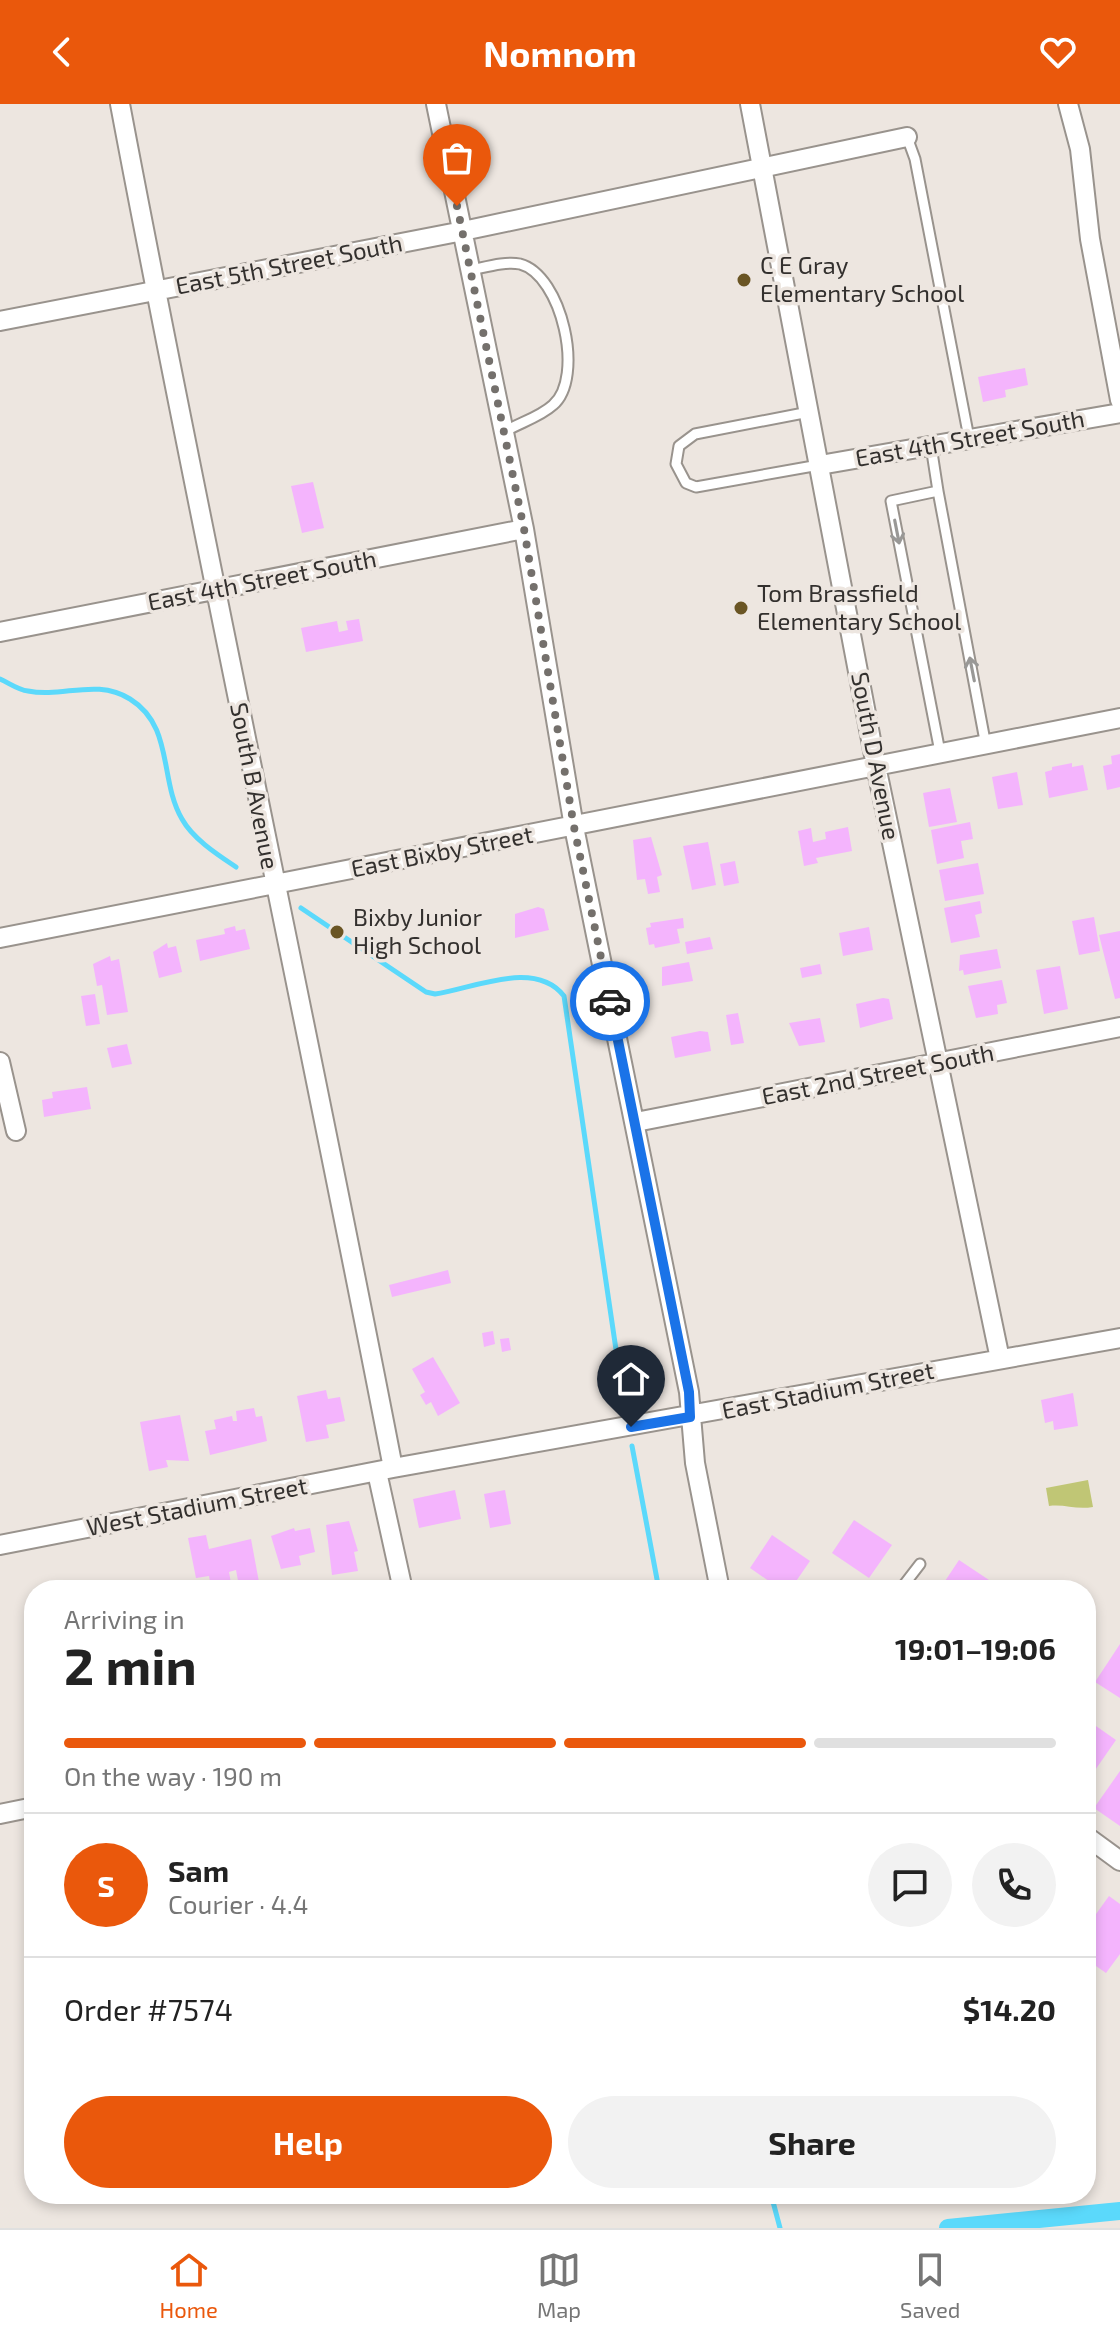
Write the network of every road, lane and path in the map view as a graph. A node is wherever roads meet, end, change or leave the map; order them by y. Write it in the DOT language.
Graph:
graph roads {
  1 [pos="120,104"];
  2 [pos="436,104"];
  3 [pos="750,104"];
  4 [pos="1068,104"];
  5 [pos="907,137"];
  6 [pos="762,166"];
  7 [pos="463,231"];
  8 [pos="471,270"];
  9 [pos="155,292"];
  10 [pos="0,321"];
  11 [pos="1120,400"];
  12 [pos="809,412"];
  13 [pos="1120,413"];
  14 [pos="504,432"];
  15 [pos="969,438"];
  16 [pos="931,446"];
  17 [pos="820,465"];
  18 [pos="938,491"];
  19 [pos="524,529"];
  20 [pos="214,590"];
  21 [pos="0,632"];
  22 [pos="1120,718"];
  23 [pos="986,746"];
  24 [pos="940,752"];
  25 [pos="876,766"];
  26 [pos="574,827"];
  27 [pos="273,884"];
  28 [pos="0,938"];
  29 [pos="1120,1027"];
  30 [pos="0,1062"];
  31 [pos="938,1063"];
  32 [pos="636,1122"];
  33 [pos="16,1131"];
  34 [pos="1120,1338"];
  35 [pos="1000,1359"];
  36 [pos="690,1417"];
  37 [pos="385,1470"];
  38 [pos="0,1545"];
  39 [pos="920,1564"];
  40 [pos="402,1580"];
  41 [pos="718,1580"];
  42 [pos="908,1580"];
  43 [pos="24,1809"];
  44 [pos="0,1814"];
  45 [pos="1096,1843"];
  46 [pos="1120,1861"];
  1 -- 9 [label="street, South B Avenue"];
  2 -- 7 [label="street"];
  3 -- 6 [label="street, South D Avenue"];
  4 -- 11 [label="street"];
  5 -- 6 [label="street, East 5th Street South"];
  5 -- 15 [label="lane"];
  6 -- 7 [label="street, East 5th Street South"];
  6 -- 12 [label="street, South D Avenue"];
  7 -- 8 [label="street"];
  7 -- 9 [label="street, East 5th Street South"];
  8 -- 14 [label="street"];
  8 -- 14 [label="lane"];
  9 -- 10 [label="street, East 5th Street South"];
  9 -- 20 [label="street, South B Avenue"];
  12 -- 17 [label="street, South D Avenue"];
  12 -- 17 [label="lane"];
  13 -- 15 [label="street, East 4th Street South"];
  14 -- 19 [label="street"];
  15 -- 16 [label="street, East 4th Street South"];
  16 -- 17 [label="street, East 4th Street South"];
  16 -- 18 [label="lane"];
  17 -- 25 [label="street, South D Avenue"];
  23 -- 18 [label="lane, one-way"];
  18 -- 24 [label="lane, one-way"];
  19 -- 20 [label="street, East 4th Street South"];
  19 -- 26 [label="street"];
  20 -- 21 [label="street, East 4th Street South"];
  20 -- 27 [label="street, South B Avenue"];
  22 -- 23 [label="street, East Bixby Street"];
  23 -- 24 [label="street, East Bixby Street"];
  24 -- 25 [label="street, East Bixby Street"];
  25 -- 26 [label="street, East Bixby Street"];
  25 -- 31 [label="street, South D Avenue"];
  26 -- 27 [label="street, East Bixby Street"];
  26 -- 32 [label="street"];
  27 -- 28 [label="street, East Bixby Street"];
  27 -- 37 [label="street, South B Avenue"];
  29 -- 31 [label="street, East 2nd Street South"];
  30 -- 33 [label="street"];
  31 -- 32 [label="street, East 2nd Street South"];
  31 -- 35 [label="street, South D Avenue"];
  32 -- 36 [label="street"];
  34 -- 35 [label="street, East Stadium Street"];
  35 -- 36 [label="street, East Stadium Street"];
  36 -- 37 [label="street, East Stadium Street"];
  36 -- 41 [label="street"];
  37 -- 38 [label="street, West Stadium Street"];
  37 -- 40 [label="street, South B Avenue"];
  39 -- 42 [label="lane"];
  43 -- 44 [label="street"];
  45 -- 46 [label="street"];
}
